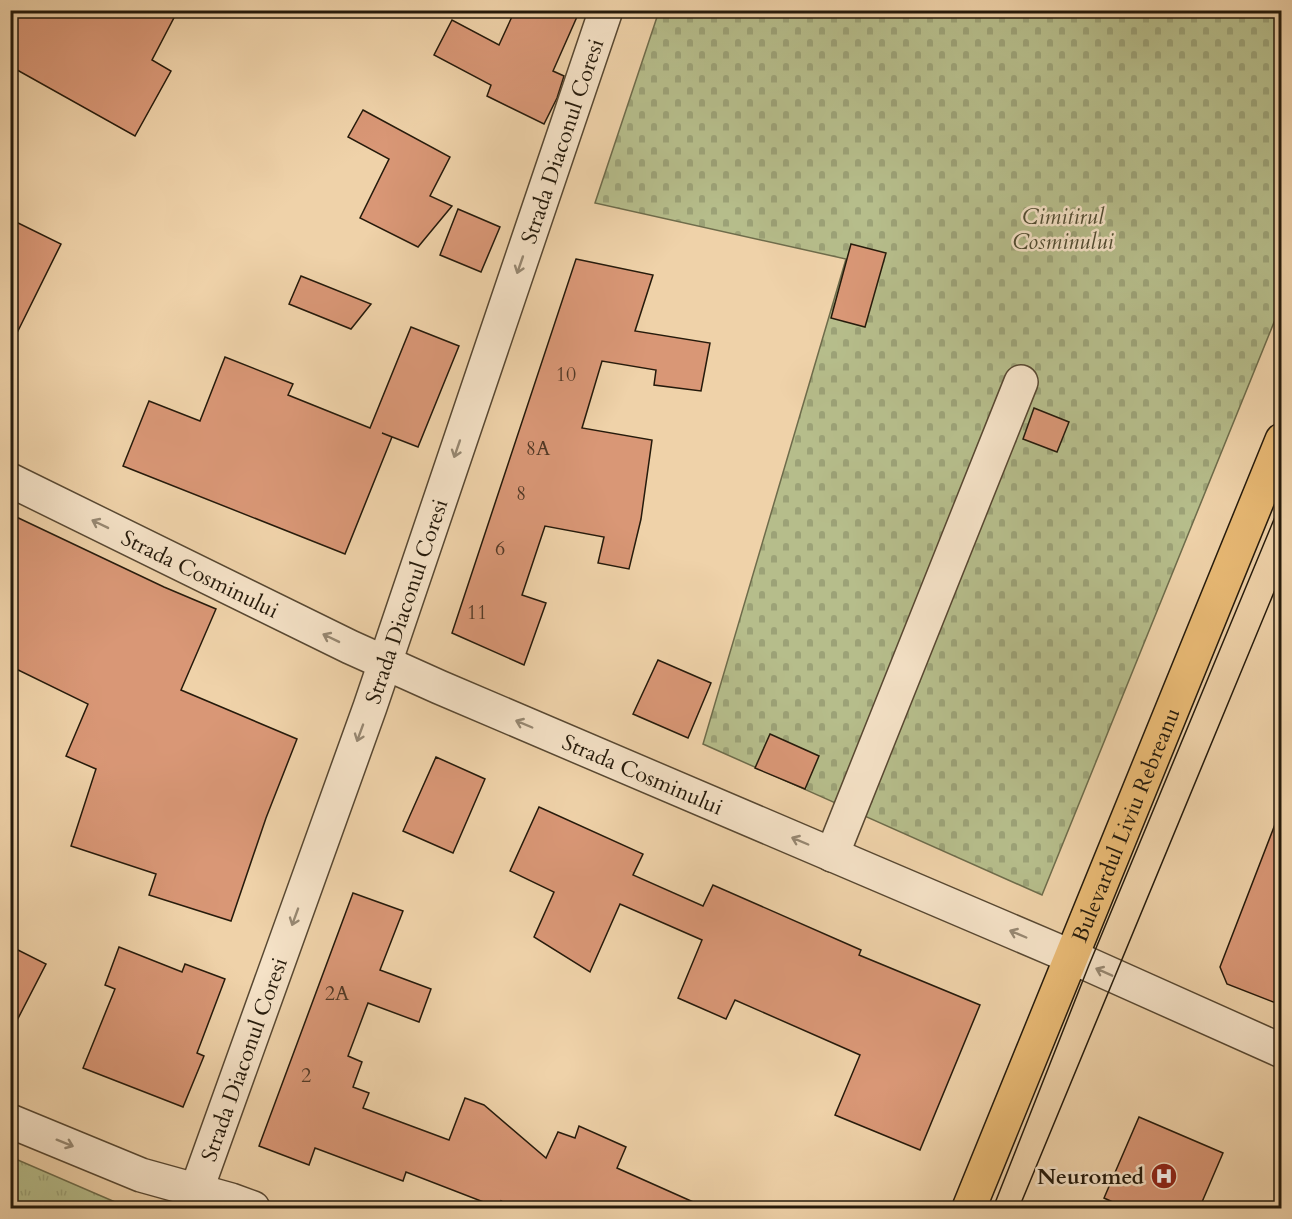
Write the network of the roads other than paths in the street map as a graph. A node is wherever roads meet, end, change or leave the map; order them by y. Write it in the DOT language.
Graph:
graph roads {
  1 [pos="606,10"];
  2 [pos="1021,381"];
  3 [pos="1281,440"];
  4 [pos="10,480"];
  5 [pos="384,663"];
  6 [pos="832,855"];
  7 [pos="1072,957"];
  8 [pos="1281,1052"];
  9 [pos="10,1121"];
  10 [pos="193,1199"];
  11 [pos="253,1209"];
  12 [pos="969,1209"];
  1 -- 5 [label="street, Strada Diaconul Coresi, one-way"];
  2 -- 6 [label="street"];
  3 -- 7 [label="main road, Bulevardul Liviu Rebreanu"];
  5 -- 4 [label="street, Strada Cosminului, one-way"];
  6 -- 5 [label="street, Strada Cosminului, one-way"];
  5 -- 10 [label="street, Strada Diaconul Coresi, one-way"];
  7 -- 6 [label="street, Strada Cosminului, one-way"];
  8 -- 7 [label="street, Strada Cosminului, one-way"];
  7 -- 12 [label="main road, Bulevardul Liviu Rebreanu"];
  9 -- 10 [label="street, one-way"];
  10 -- 11 [label="street"];
}
